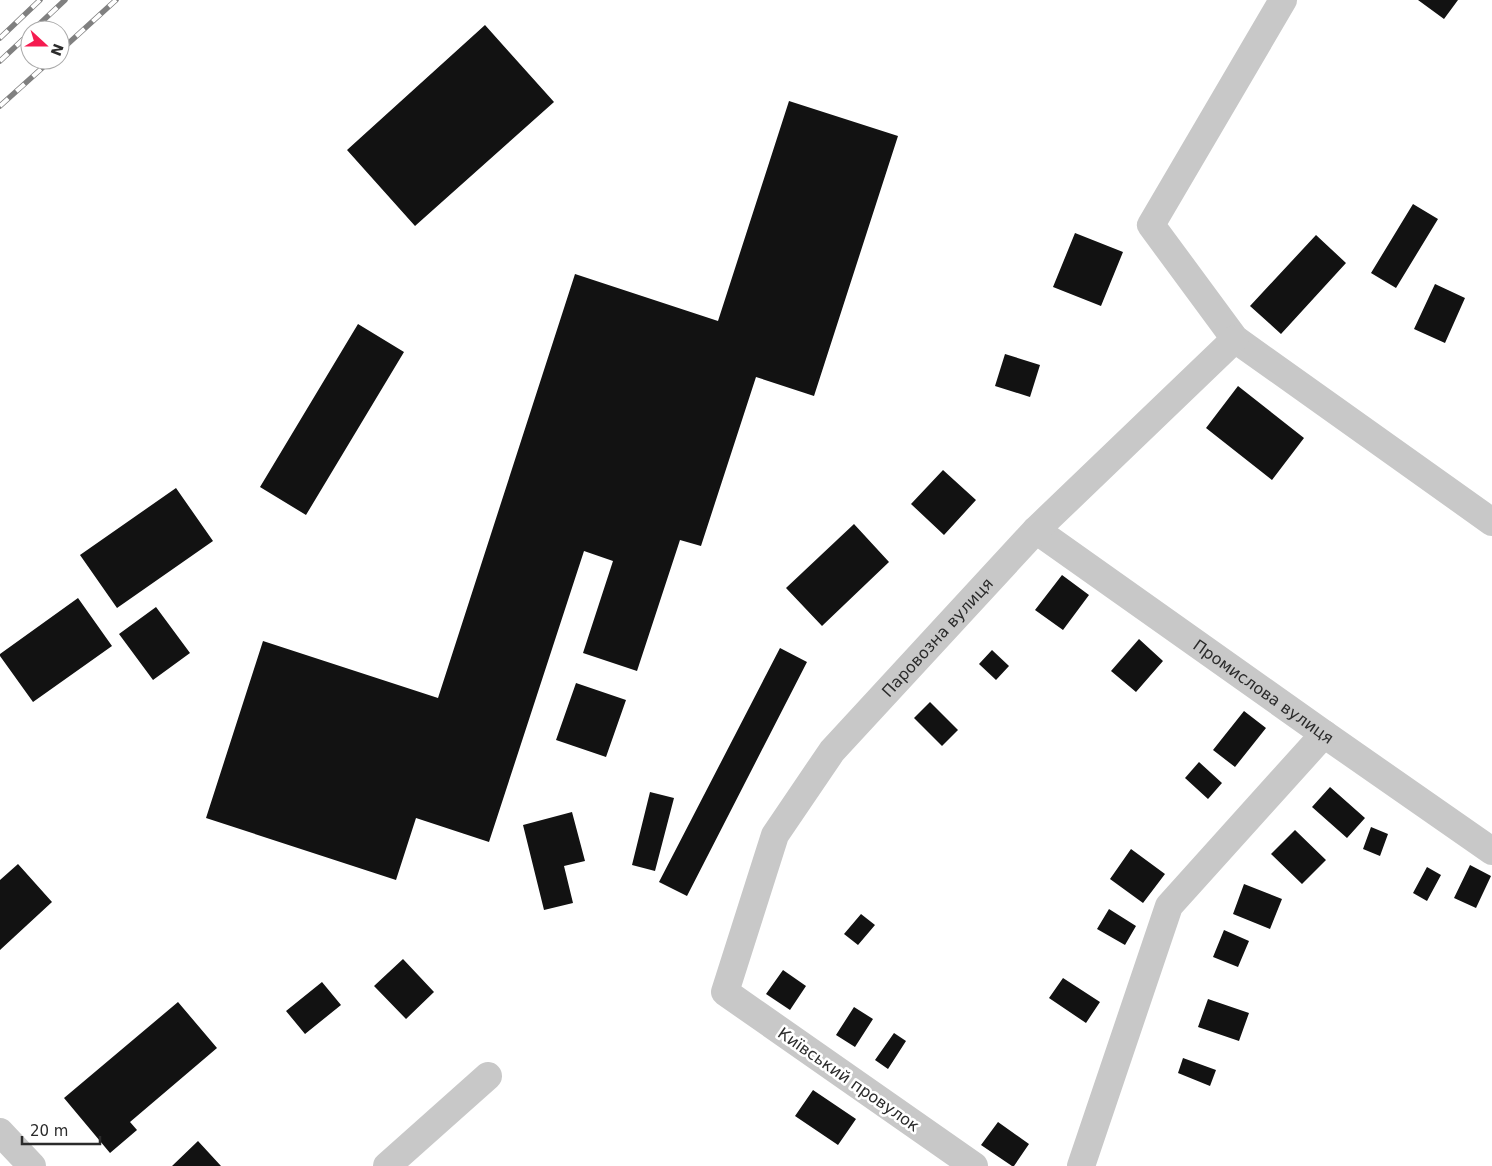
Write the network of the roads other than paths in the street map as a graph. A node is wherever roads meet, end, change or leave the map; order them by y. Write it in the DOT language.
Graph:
graph roads {
  1 [pos="1283,0"];
  2 [pos="1235,338"];
  3 [pos="1492,522"];
  4 [pos="1036,530"];
  5 [pos="1324,734"];
  6 [pos="1492,851"];
  7 [pos="725,992"];
  8 [pos="488,1076"];
  9 [pos="0,1132"];
  10 [pos="32,1166"];
  11 [pos="386,1166"];
  12 [pos="974,1166"];
  13 [pos="1082,1166"];
  1 -- 2 [label="street"];
  2 -- 3 [label="street"];
  2 -- 4 [label="street, Паровозна вулиця"];
  4 -- 5 [label="street, Промислова вулиця"];
  4 -- 7 [label="street, Паровозна вулиця"];
  5 -- 6 [label="street, Промислова вулиця"];
  5 -- 13 [label="street"];
  7 -- 12 [label="street, Київський провулок"];
  8 -- 11 [label="street"];
  9 -- 10 [label="street"];
}
